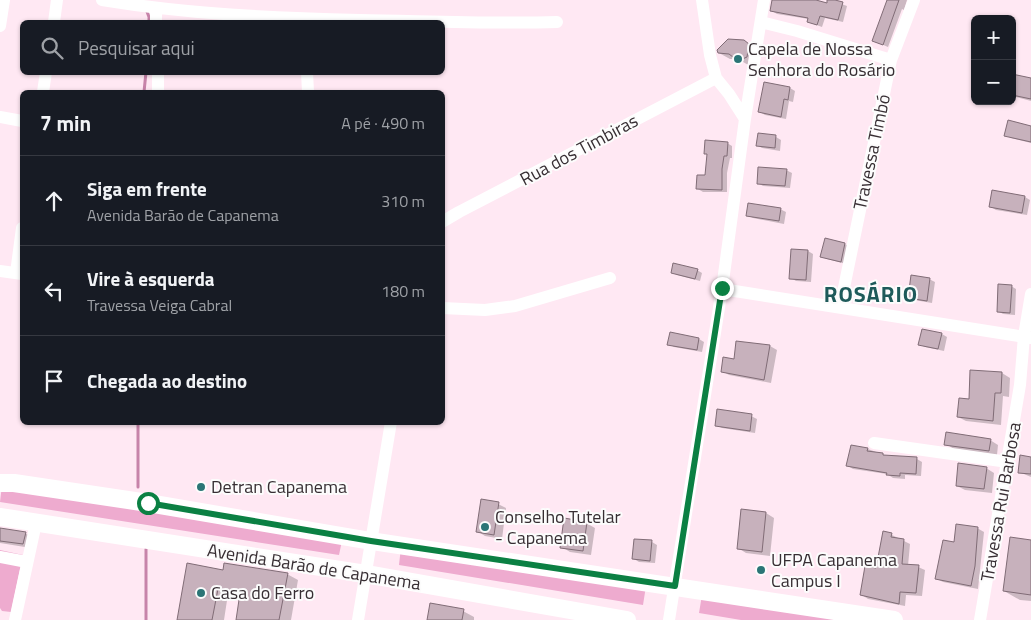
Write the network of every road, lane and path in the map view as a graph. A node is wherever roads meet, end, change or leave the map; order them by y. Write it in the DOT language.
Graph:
graph roads {
  1 [pos="4,0"];
  2 [pos="57,0"];
  3 [pos="102,0"];
  4 [pos="702,0"];
  5 [pos="764,0"];
  6 [pos="914,0"];
  7 [pos="156,8"];
  8 [pos="54,20"];
  9 [pos="156,20"];
  10 [pos="303,20"];
  11 [pos="445,22"];
  12 [pos="557,22"];
  13 [pos="761,22"];
  14 [pos="0,26"];
  15 [pos="891,60"];
  16 [pos="46,75"];
  17 [pos="158,75"];
  18 [pos="307,75"];
  19 [pos="716,78"];
  20 [pos="43,90"];
  21 [pos="158,90"];
  22 [pos="308,90"];
  23 [pos="0,117"];
  24 [pos="745,119"];
  25 [pos="20,121"];
  26 [pos="445,220"];
  27 [pos="20,259"];
  28 [pos="0,271"];
  29 [pos="19,274"];
  30 [pos="610,278"];
  31 [pos="722,288"];
  32 [pos="1031,294"];
  33 [pos="840,307"];
  34 [pos="445,308"];
  35 [pos="1028,337"];
  36 [pos="390,425"];
  37 [pos="874,443"];
  38 [pos="1008,462"];
  39 [pos="0,483"];
  40 [pos="0,517"];
  41 [pos="36,523"];
  42 [pos="371,541"];
  43 [pos="0,558"];
  44 [pos="27,562"];
  45 [pos="366,574"];
  46 [pos="675,586"];
  47 [pos="15,620"];
  48 [pos="358,620"];
  49 [pos="627,620"];
  50 [pos="669,620"];
  51 [pos="894,620"];
  52 [pos="980,620"];
  1 -- 14 [label="street"];
  2 -- 8 [label="street"];
  3 -- 7 [label="street"];
  4 -- 19 [label="street"];
  5 -- 13 [label="street"];
  6 -- 15 [label="street, Travessa Timbó"];
  7 -- 9 [label="street"];
  7 -- 10 [label="street"];
  11 -- 12 [label="street"];
  13 -- 15 [label="street"];
  13 -- 24 [label="street"];
  15 -- 33 [label="street, Travessa Timbó"];
  16 -- 20 [label="street"];
  17 -- 21 [label="street"];
  18 -- 22 [label="street"];
  19 -- 24 [label="street"];
  19 -- 26 [label="street, Rua dos Timbiras"];
  23 -- 25 [label="street"];
  24 -- 31 [label="street"];
  27 -- 29 [label="street"];
  28 -- 29 [label="street"];
  30 -- 34 [label="street"];
  31 -- 33 [label="street"];
  31 -- 46 [label="street"];
  32 -- 35 [label="street, Travessa Rui Barbosa"];
  33 -- 35 [label="street"];
  35 -- 38 [label="street, Travessa Rui Barbosa"];
  36 -- 42 [label="street"];
  37 -- 38 [label="street"];
  38 -- 52 [label="street, Travessa Rui Barbosa"];
  39 -- 42 [label="street, Avenida Barão de Capanema"];
  40 -- 41 [label="street, Avenida Barão de Capanema"];
  41 -- 44 [label="street"];
  41 -- 45 [label="street, Avenida Barão de Capanema"];
  42 -- 45 [label="street"];
  42 -- 46 [label="street, Avenida Barão de Capanema"];
  43 -- 44 [label="street"];
  44 -- 47 [label="street"];
  45 -- 48 [label="street"];
  45 -- 49 [label="street, Avenida Barão de Capanema"];
  46 -- 50 [label="street"];
  46 -- 51 [label="street, Avenida Barão de Capanema"];
}
